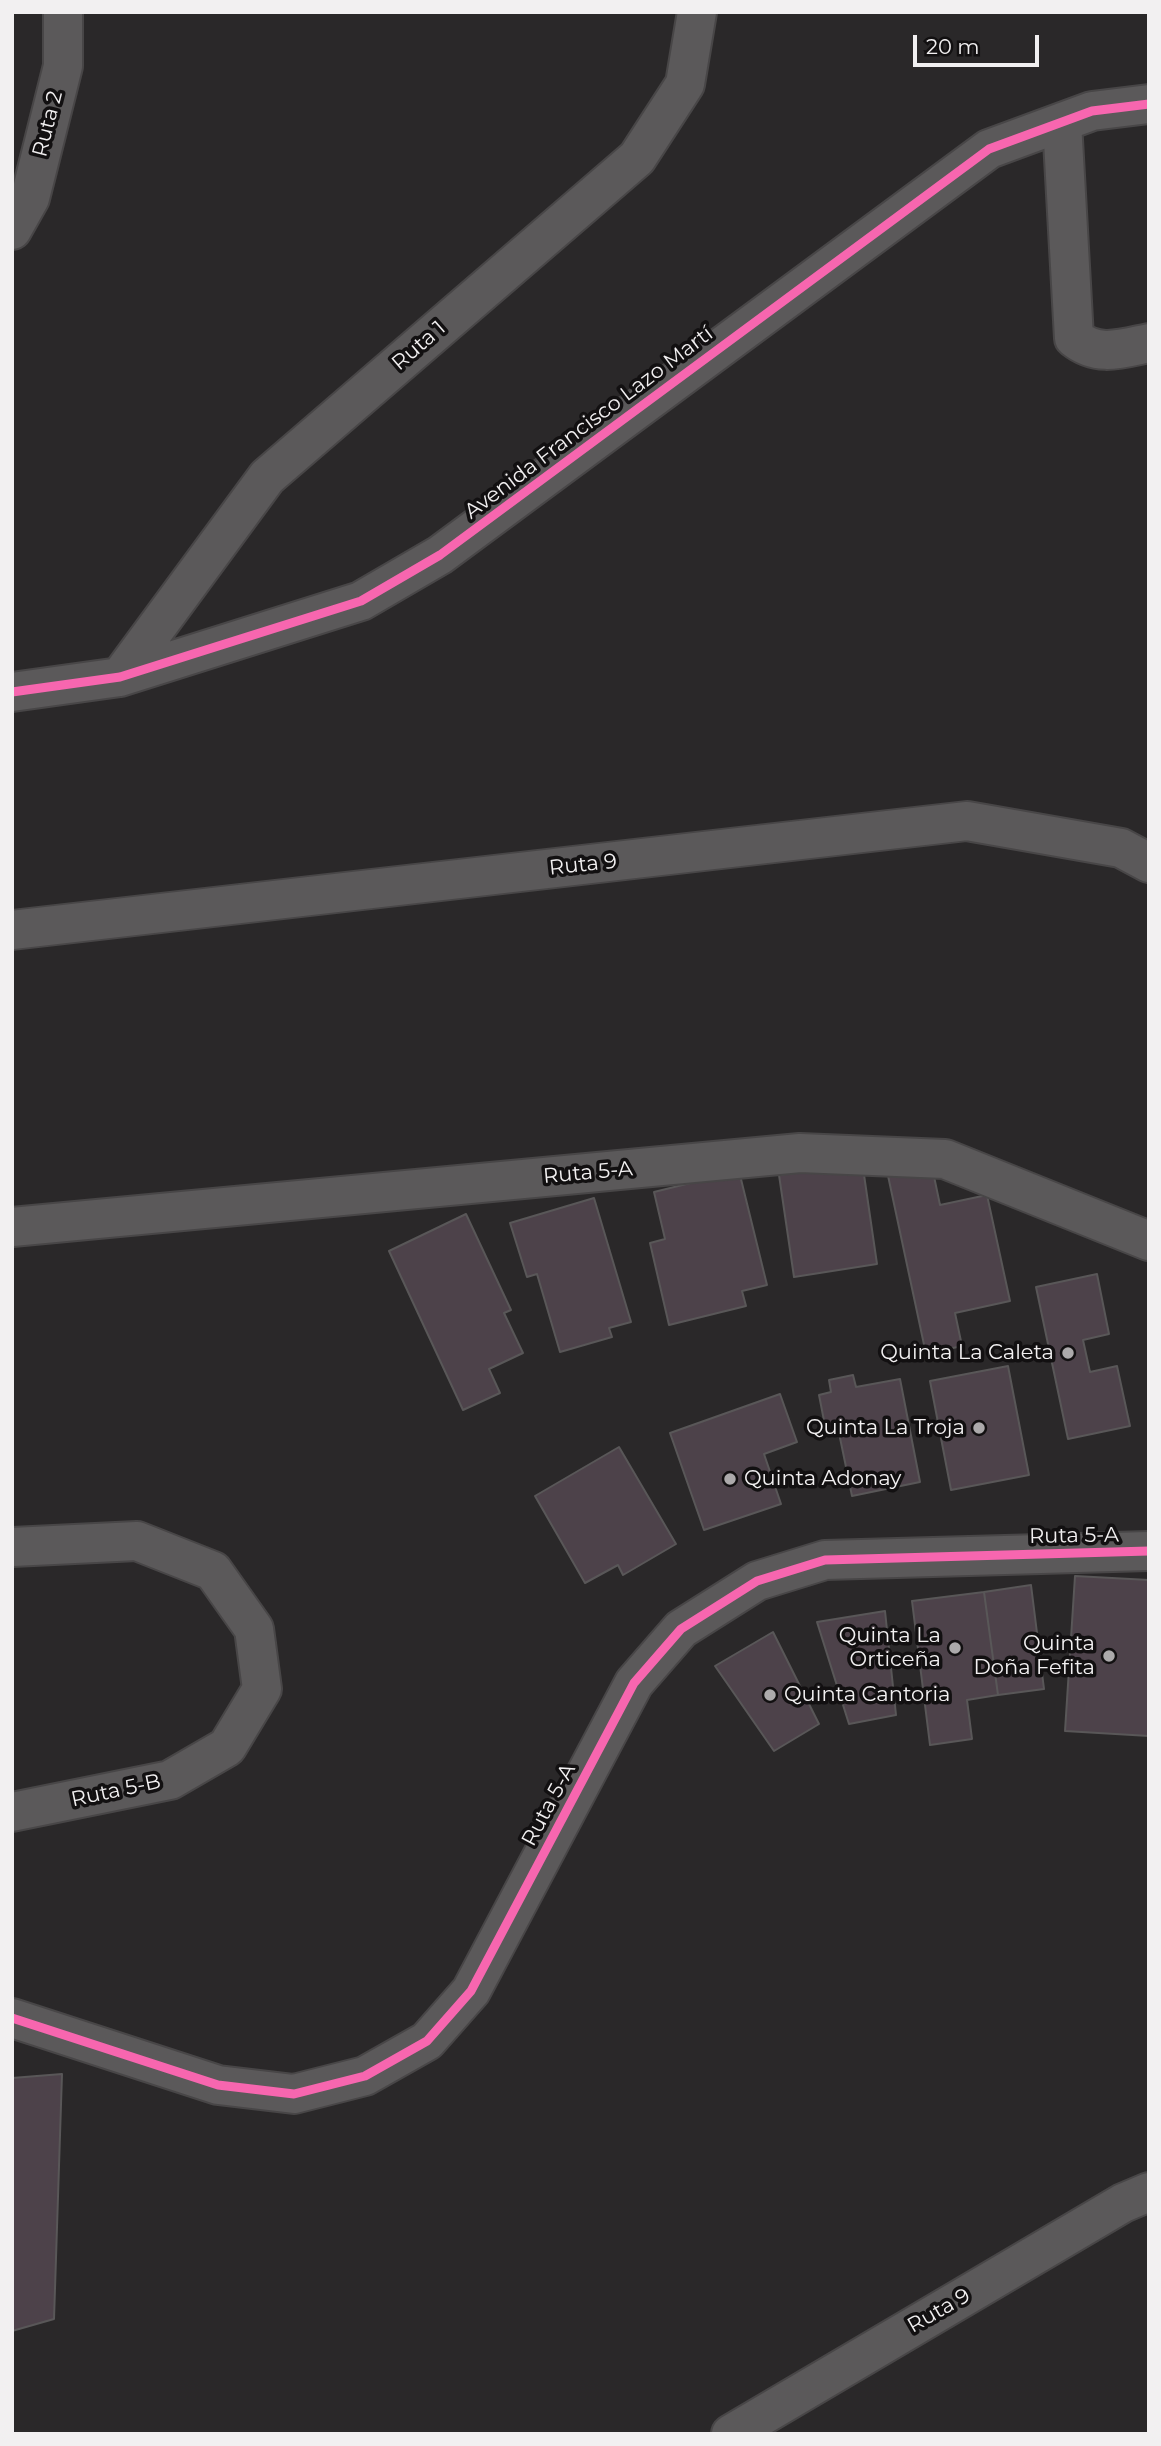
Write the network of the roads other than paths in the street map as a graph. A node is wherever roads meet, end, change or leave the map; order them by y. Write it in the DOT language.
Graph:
graph roads {
  1 [pos="63,12"];
  2 [pos="697,12"];
  3 [pos="1149,104"];
  4 [pos="1062,122"];
  5 [pos="12,230"];
  6 [pos="1149,343"];
  7 [pos="120,677"];
  8 [pos="12,692"];
  9 [pos="1149,863"];
  10 [pos="12,930"];
  11 [pos="12,1227"];
  12 [pos="1149,1241"];
  13 [pos="12,1547"];
  14 [pos="1149,1551"];
  15 [pos="12,1812"];
  16 [pos="12,2018"];
  17 [pos="1149,2192"];
  18 [pos="731,2434"];
  1 -- 5 [label="street, Ruta 2"];
  2 -- 7 [label="street, Ruta 1"];
  3 -- 4 [label="street, Avenida Francisco Lazo Martí"];
  4 -- 6 [label="street"];
  4 -- 7 [label="street, Avenida Francisco Lazo Martí"];
  7 -- 8 [label="street, Avenida Francisco Lazo Martí"];
  9 -- 10 [label="street, Ruta 9"];
  11 -- 12 [label="street, Ruta 5-A"];
  13 -- 15 [label="street, Ruta 5-B"];
  14 -- 16 [label="street, Ruta 5-A"];
  17 -- 18 [label="street, Ruta 9"];
}
